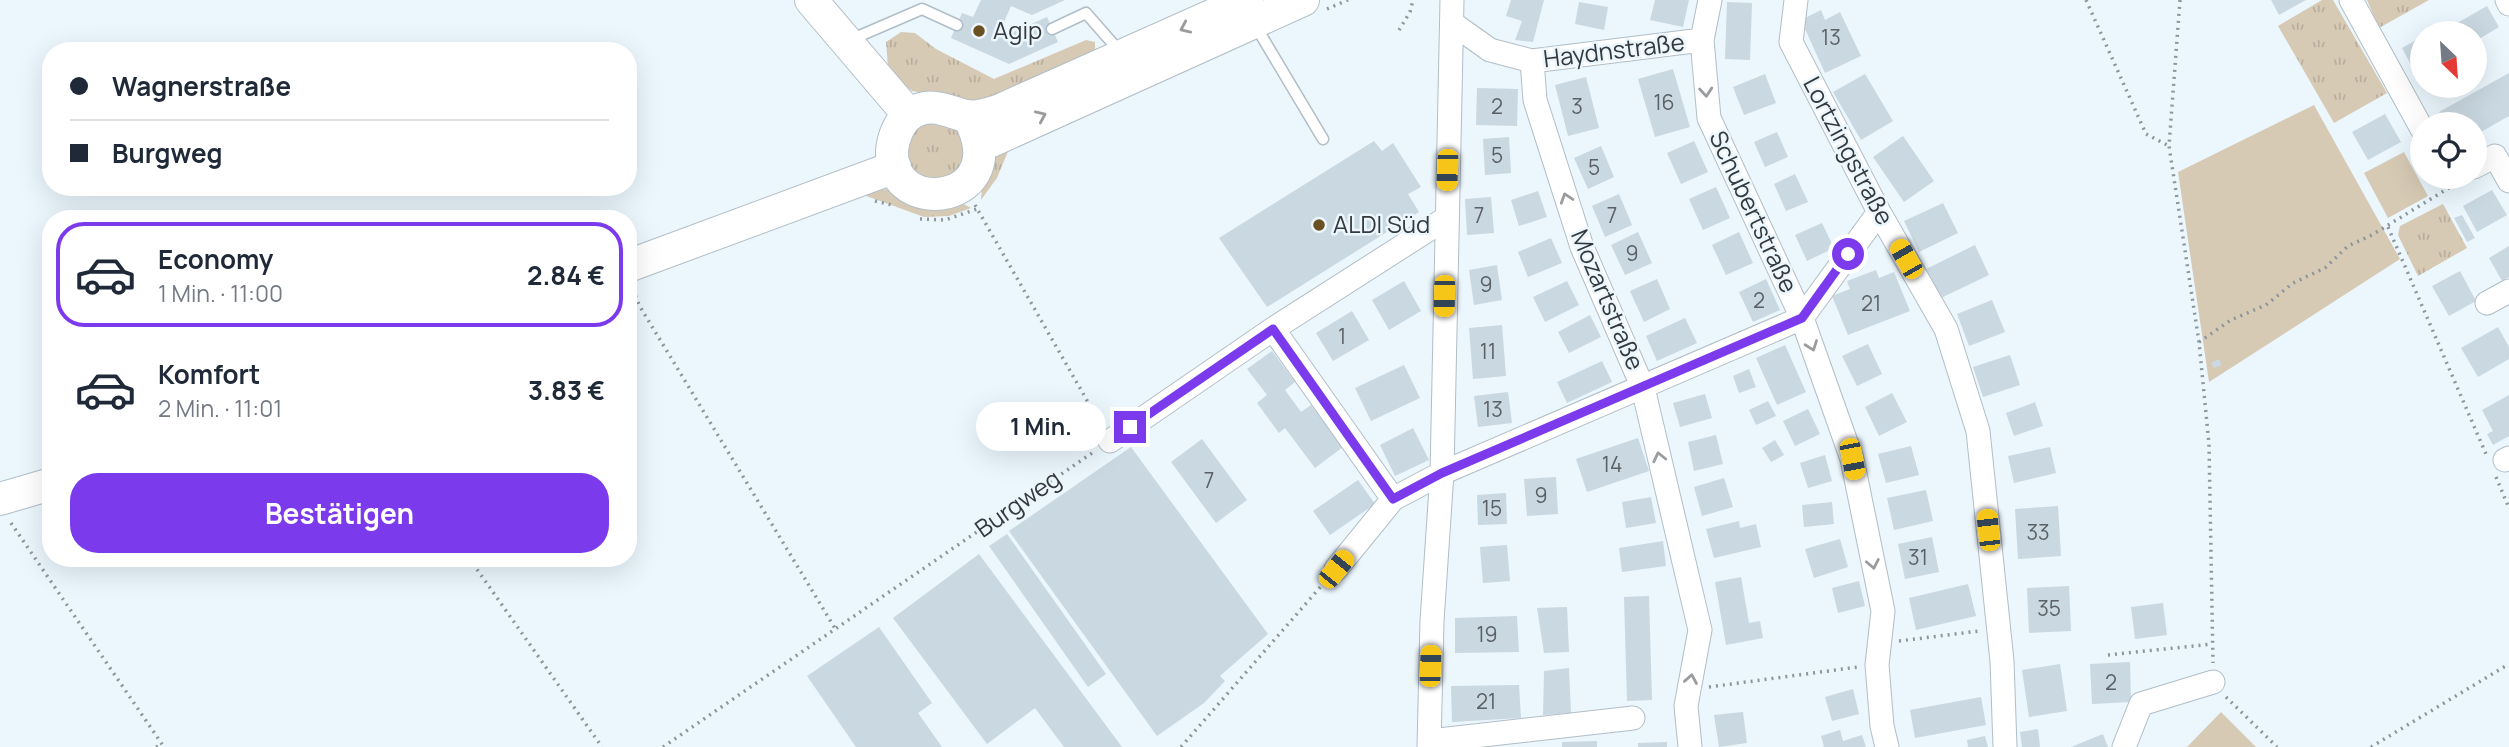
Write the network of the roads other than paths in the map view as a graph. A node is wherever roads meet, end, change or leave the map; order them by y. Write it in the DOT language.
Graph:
graph roads {
  1 [pos="811,0"];
  2 [pos="1303,0"];
  3 [pos="1710,0"];
  4 [pos="1796,0"];
  5 [pos="2351,0"];
  6 [pos="1251,11"];
  7 [pos="1452,11"];
  8 [pos="957,24"];
  9 [pos="1052,29"];
  10 [pos="1702,40"];
  11 [pos="845,41"];
  12 [pos="1123,55"];
  13 [pos="1532,61"];
  14 [pos="2413,112"];
  15 [pos="909,115"];
  16 [pos="968,116"];
  17 [pos="1323,139"];
  18 [pos="980,146"];
  19 [pos="2502,151"];
  20 [pos="895,167"];
  21 [pos="2509,181"];
  22 [pos="1879,212"];
  23 [pos="1445,219"];
  24 [pos="637,271"];
  25 [pos="2509,291"];
  26 [pos="2487,303"];
  27 [pos="1802,318"];
  28 [pos="1273,329"];
  29 [pos="1643,388"];
  30 [pos="1110,441"];
  31 [pos="1442,473"];
  32 [pos="42,487"];
  33 [pos="0,499"];
  34 [pos="1393,499"];
  35 [pos="1336,569"];
  36 [pos="2213,682"];
  37 [pos="1633,718"];
  38 [pos="1429,744"];
  39 [pos="1690,747"];
  40 [pos="1887,747"];
  41 [pos="2004,747"];
  42 [pos="2124,747"];
  1 -- 11 [label="main road"];
  2 -- 6 [label="main road"];
  3 -- 10 [label="street, Schubertstraße"];
  4 -- 22 [label="street, Lortzingstraße"];
  5 -- 14 [label="street"];
  6 -- 12 [label="main road, one-way"];
  6 -- 17 [label="lane"];
  18 -- 6 [label="main road, one-way"];
  7 -- 13 [label="street, Haydnstraße"];
  7 -- 23 [label="street"];
  8 -- 11 [label="lane"];
  9 -- 12 [label="lane"];
  10 -- 13 [label="street, Haydnstraße"];
  10 -- 27 [label="street, Schubertstraße, one-way"];
  11 -- 15 [label="main road"];
  12 -- 16 [label="main road"];
  29 -- 13 [label="street, Mozartstraße, one-way"];
  15 -- 16 [label="main road"];
  15 -- 20 [label="main road"];
  16 -- 18 [label="main road"];
  18 -- 20 [label="main road"];
  19 -- 21 [label="street"];
  20 -- 24 [label="main road"];
  22 -- 27 [label="street"];
  22 -- 41 [label="street, Lortzingstraße"];
  23 -- 28 [label="street"];
  23 -- 31 [label="street"];
  25 -- 26 [label="street"];
  27 -- 29 [label="street"];
  27 -- 40 [label="street, Schubertstraße, one-way"];
  28 -- 30 [label="street"];
  28 -- 34 [label="street"];
  29 -- 31 [label="street"];
  39 -- 29 [label="street, Mozartstraße, one-way"];
  31 -- 34 [label="street"];
  31 -- 38 [label="street"];
  32 -- 33 [label="main road"];
  34 -- 35 [label="street"];
  36 -- 42 [label="street"];
  37 -- 38 [label="street"];
}
